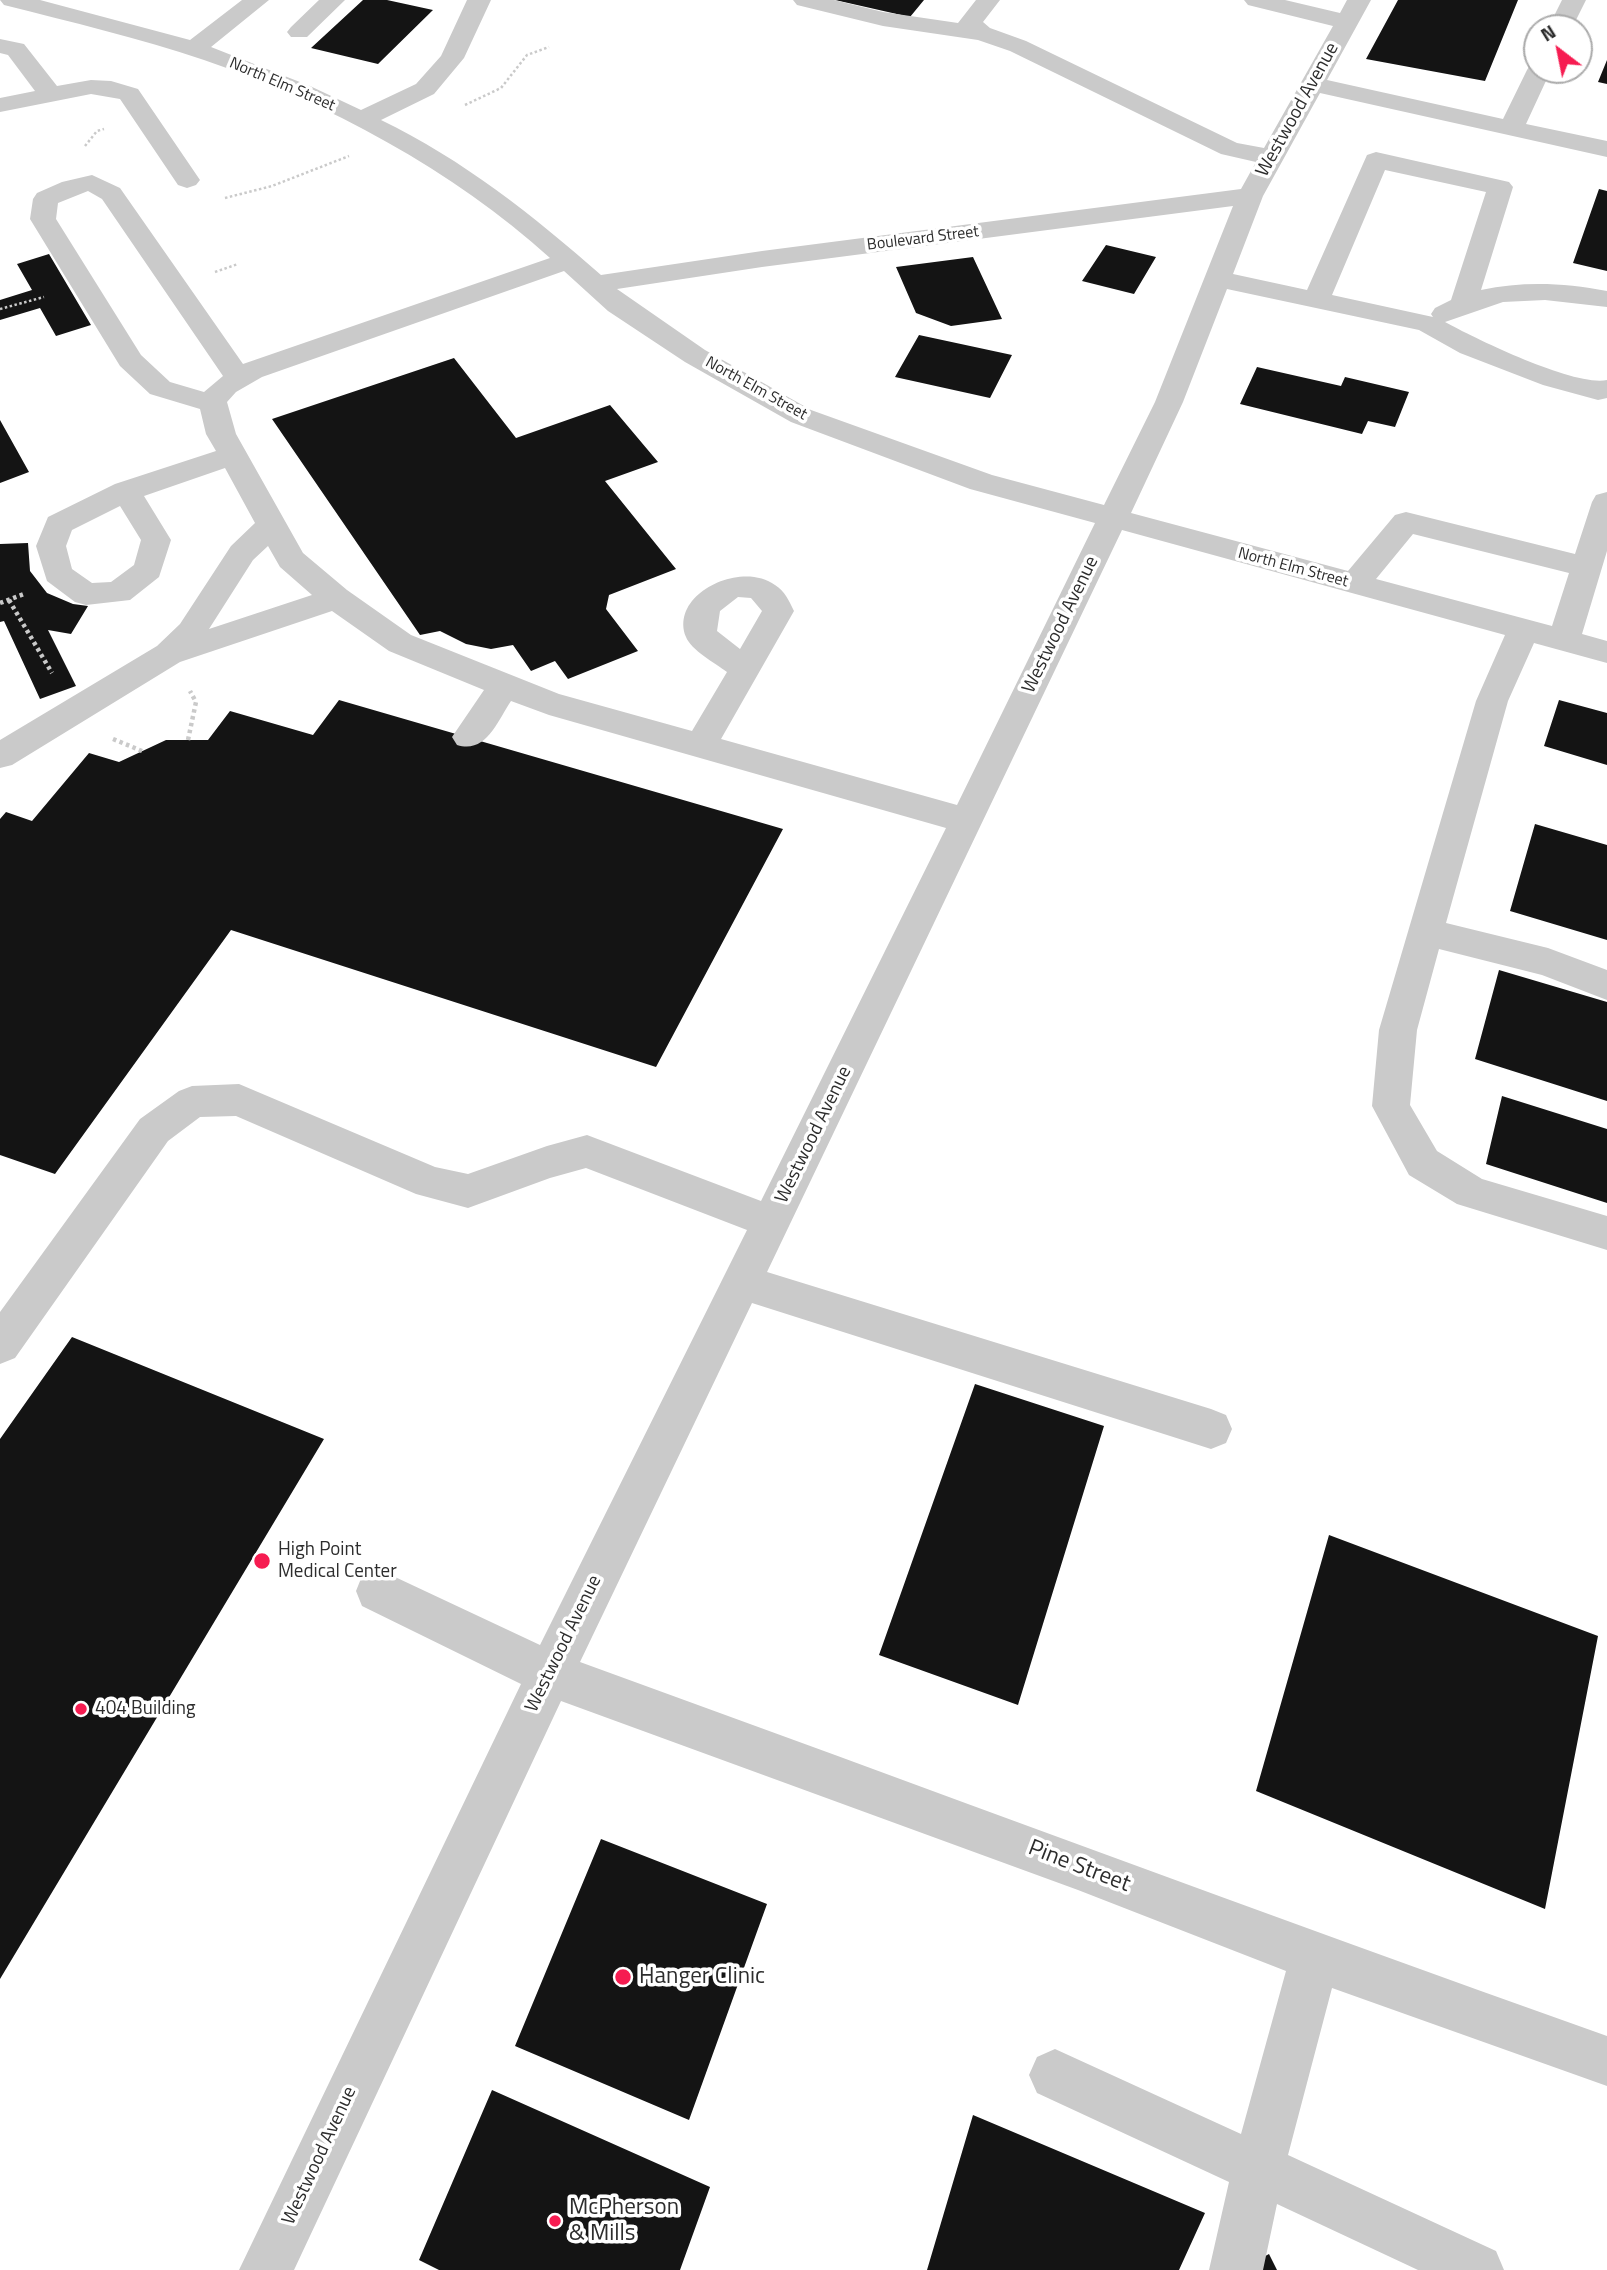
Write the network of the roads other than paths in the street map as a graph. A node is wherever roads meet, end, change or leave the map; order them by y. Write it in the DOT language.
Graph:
graph roads {
  1 [pos="12,0"];
  2 [pos="257,0"];
  3 [pos="332,0"];
  4 [pos="479,0"];
  5 [pos="805,0"];
  6 [pos="988,0"];
  7 [pos="1256,0"];
  8 [pos="1353,11"];
  9 [pos="299,32"];
  10 [pos="982,33"];
  11 [pos="0,46"];
  12 [pos="194,49"];
  13 [pos="1312,84"];
  14 [pos="1532,84"];
  15 [pos="49,93"];
  16 [pos="0,105"];
  17 [pos="361,120"];
  18 [pos="1511,128"];
  19 [pos="1607,149"];
  20 [pos="1272,157"];
  21 [pos="187,180"];
  22 [pos="1250,196"];
  23 [pos="569,260"];
  24 [pos="1217,279"];
  25 [pos="597,284"];
  26 [pos="1607,299"];
  27 [pos="1464,301"];
  28 [pos="1315,302"];
  29 [pos="1428,324"];
  30 [pos="239,379"];
  31 [pos="1607,389"];
  32 [pos="213,404"];
  33 [pos="233,456"];
  34 [pos="126,491"];
  35 [pos="1607,502"];
  36 [pos="1112,519"];
  37 [pos="271,526"];
  38 [pos="1586,567"];
  39 [pos="1355,584"];
  40 [pos="336,598"];
  41 [pos="1524,629"];
  42 [pos="1564,640"];
  43 [pos="1607,652"];
  44 [pos="169,654"];
  45 [pos="744,669"];
  46 [pos="505,685"];
  47 [pos="469,737"];
  48 [pos="700,746"];
  49 [pos="0,756"];
  50 [pos="967,821"];
  51 [pos="1426,932"];
  52 [pos="1607,985"];
  53 [pos="771,1222"];
  54 [pos="1607,1233"];
  55 [pos="741,1282"];
  56 [pos="0,1345"];
  57 [pos="1212,1429"];
  58 [pos="378,1591"];
  59 [pos="550,1674"];
  60 [pos="1315,1956"];
  61 [pos="1607,2061"];
  62 [pos="1055,2075"];
  63 [pos="1258,2168"];
  64 [pos="266,2270"];
  65 [pos="1236,2270"];
  66 [pos="1477,2270"];
  1 -- 12 [label="street, North Elm Street"];
  2 -- 12 [label="street"];
  3 -- 9 [label="street"];
  4 -- 17 [label="street"];
  5 -- 10 [label="street"];
  6 -- 10 [label="street"];
  7 -- 8 [label="street"];
  8 -- 13 [label="street, Westwood Avenue"];
  10 -- 20 [label="street"];
  11 -- 15 [label="street"];
  12 -- 17 [label="street, North Elm Street"];
  13 -- 18 [label="street"];
  13 -- 20 [label="street, Westwood Avenue"];
  14 -- 18 [label="street"];
  15 -- 16 [label="street"];
  15 -- 21 [label="street"];
  17 -- 23 [label="street, North Elm Street"];
  18 -- 19 [label="street"];
  20 -- 22 [label="street, Westwood Avenue"];
  22 -- 24 [label="street, Westwood Avenue"];
  22 -- 25 [label="street, Boulevard Street"];
  23 -- 25 [label="street, North Elm Street"];
  23 -- 30 [label="street"];
  24 -- 28 [label="street"];
  24 -- 36 [label="street, Westwood Avenue"];
  25 -- 36 [label="street, North Elm Street"];
  26 -- 27 [label="street"];
  27 -- 28 [label="street"];
  27 -- 29 [label="street"];
  28 -- 29 [label="street"];
  29 -- 31 [label="street"];
  30 -- 32 [label="street"];
  30 -- 32 [label="street"];
  32 -- 33 [label="street"];
  33 -- 34 [label="street"];
  33 -- 37 [label="street"];
  35 -- 38 [label="street"];
  36 -- 39 [label="street, North Elm Street"];
  36 -- 50 [label="street, Westwood Avenue"];
  37 -- 40 [label="street"];
  37 -- 44 [label="street"];
  38 -- 39 [label="street"];
  38 -- 42 [label="street"];
  39 -- 41 [label="street, North Elm Street"];
  40 -- 44 [label="street"];
  40 -- 46 [label="street"];
  41 -- 42 [label="street, North Elm Street"];
  41 -- 51 [label="street"];
  42 -- 43 [label="street, North Elm Street"];
  44 -- 49 [label="street"];
  45 -- 48 [label="street"];
  46 -- 47 [label="street"];
  46 -- 48 [label="street"];
  48 -- 50 [label="street"];
  50 -- 53 [label="street, Westwood Avenue"];
  51 -- 52 [label="street"];
  51 -- 54 [label="street"];
  53 -- 55 [label="street, Westwood Avenue"];
  53 -- 56 [label="street"];
  55 -- 57 [label="street"];
  55 -- 59 [label="street, Westwood Avenue"];
  58 -- 59 [label="street, Pine Street"];
  59 -- 60 [label="street, Pine Street"];
  59 -- 64 [label="street, Westwood Avenue"];
  60 -- 61 [label="street, Pine Street"];
  60 -- 63 [label="street"];
  62 -- 63 [label="street"];
  63 -- 65 [label="street"];
  63 -- 66 [label="street"];
}
